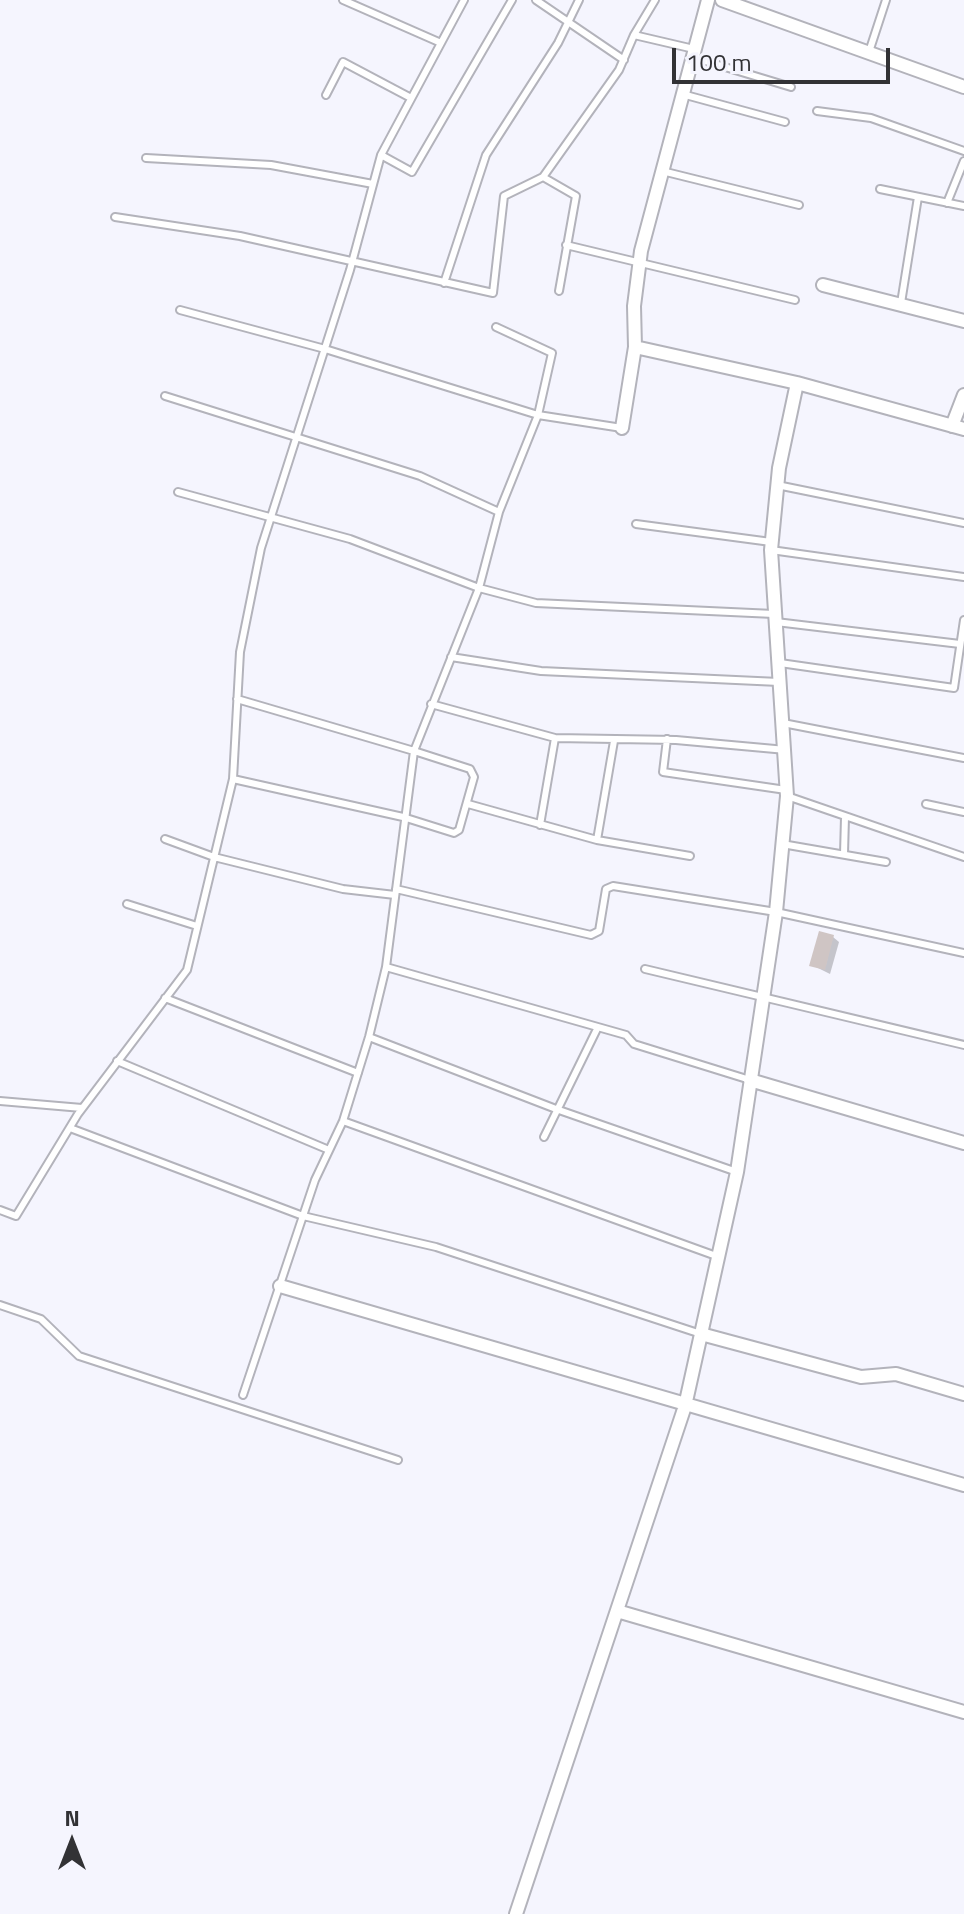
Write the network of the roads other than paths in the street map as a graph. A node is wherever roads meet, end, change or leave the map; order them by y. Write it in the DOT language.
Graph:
graph roads {
  1 [pos="343,0"];
  2 [pos="464,0"];
  3 [pos="512,0"];
  4 [pos="536,0"];
  5 [pos="579,0"];
  6 [pos="655,0"];
  7 [pos="708,0"];
  8 [pos="722,0"];
  9 [pos="886,0"];
  10 [pos="569,22"];
  11 [pos="634,35"];
  12 [pos="441,43"];
  13 [pos="869,52"];
  14 [pos="693,53"];
  15 [pos="624,60"];
  16 [pos="791,87"];
  17 [pos="964,87"];
  18 [pos="682,94"];
  19 [pos="326,95"];
  20 [pos="411,98"];
  21 [pos="817,111"];
  22 [pos="785,122"];
  23 [pos="964,151"];
  24 [pos="381,155"];
  25 [pos="146,158"];
  26 [pos="964,161"];
  27 [pos="662,171"];
  28 [pos="543,177"];
  29 [pos="373,184"];
  30 [pos="880,189"];
  31 [pos="918,197"];
  32 [pos="947,203"];
  33 [pos="799,205"];
  34 [pos="964,206"];
  35 [pos="115,217"];
  36 [pos="566,245"];
  37 [pos="639,260"];
  38 [pos="352,262"];
  39 [pos="444,283"];
  40 [pos="823,285"];
  41 [pos="559,291"];
  42 [pos="795,300"];
  43 [pos="901,303"];
  44 [pos="180,310"];
  45 [pos="964,321"];
  46 [pos="496,327"];
  47 [pos="635,347"];
  48 [pos="325,349"];
  49 [pos="797,383"];
  50 [pos="964,395"];
  51 [pos="165,396"];
  52 [pos="538,415"];
  53 [pos="958,427"];
  54 [pos="622,428"];
  55 [pos="297,437"];
  56 [pos="777,485"];
  57 [pos="178,492"];
  58 [pos="499,512"];
  59 [pos="270,520"];
  60 [pos="964,523"];
  61 [pos="636,524"];
  62 [pos="772,546"];
  63 [pos="964,577"];
  64 [pos="479,588"];
  65 [pos="775,618"];
  66 [pos="964,620"];
  67 [pos="960,644"];
  68 [pos="451,657"];
  69 [pos="777,663"];
  70 [pos="779,682"];
  71 [pos="237,699"];
  72 [pos="431,704"];
  73 [pos="783,723"];
  74 [pos="555,738"];
  75 [pos="667,739"];
  76 [pos="614,741"];
  77 [pos="786,750"];
  78 [pos="414,751"];
  79 [pos="964,758"];
  80 [pos="233,779"];
  81 [pos="787,793"];
  82 [pos="468,804"];
  83 [pos="926,804"];
  84 [pos="964,812"];
  85 [pos="403,817"];
  86 [pos="845,817"];
  87 [pos="540,825"];
  88 [pos="165,839"];
  89 [pos="597,840"];
  90 [pos="782,844"];
  91 [pos="844,854"];
  92 [pos="690,856"];
  93 [pos="214,857"];
  94 [pos="964,857"];
  95 [pos="886,862"];
  96 [pos="395,892"];
  97 [pos="127,904"];
  98 [pos="776,912"];
  99 [pos="197,926"];
  100 [pos="964,953"];
  101 [pos="386,967"];
  102 [pos="645,969"];
  103 [pos="761,994"];
  104 [pos="165,998"];
  105 [pos="598,1027"];
  106 [pos="369,1037"];
  107 [pos="964,1045"];
  108 [pos="117,1061"];
  109 [pos="358,1073"];
  110 [pos="750,1080"];
  111 [pos="0,1101"];
  112 [pos="82,1108"];
  113 [pos="556,1109"];
  114 [pos="343,1121"];
  115 [pos="70,1128"];
  116 [pos="544,1137"];
  117 [pos="964,1143"];
  118 [pos="329,1150"];
  119 [pos="737,1172"];
  120 [pos="0,1210"];
  121 [pos="303,1216"];
  122 [pos="720,1258"];
  123 [pos="280,1286"];
  124 [pos="0,1305"];
  125 [pos="701,1334"];
  126 [pos="964,1394"];
  127 [pos="243,1395"];
  128 [pos="685,1406"];
  129 [pos="398,1460"];
  130 [pos="964,1485"];
  131 [pos="617,1611"];
  132 [pos="964,1712"];
  133 [pos="516,1914"];
  1 -- 12 [label="lane"];
  2 -- 12 [label="lane"];
  3 -- 24 [label="lane"];
  4 -- 10 [label="lane"];
  5 -- 10 [label="lane"];
  6 -- 11 [label="lane"];
  7 -- 14 [label="street"];
  8 -- 13 [label="street"];
  9 -- 13 [label="lane"];
  10 -- 15 [label="lane"];
  10 -- 39 [label="lane"];
  11 -- 14 [label="lane"];
  11 -- 15 [label="lane"];
  12 -- 20 [label="lane"];
  13 -- 17 [label="street"];
  14 -- 16 [label="lane"];
  14 -- 18 [label="street"];
  15 -- 28 [label="lane"];
  18 -- 22 [label="lane"];
  18 -- 27 [label="street"];
  19 -- 20 [label="lane"];
  20 -- 24 [label="lane"];
  21 -- 23 [label="lane"];
  24 -- 29 [label="lane"];
  25 -- 29 [label="lane"];
  26 -- 32 [label="lane"];
  27 -- 33 [label="lane"];
  27 -- 37 [label="street"];
  28 -- 36 [label="lane"];
  28 -- 39 [label="lane"];
  29 -- 38 [label="lane"];
  30 -- 31 [label="lane"];
  31 -- 32 [label="lane"];
  31 -- 43 [label="lane"];
  32 -- 34 [label="lane"];
  35 -- 38 [label="lane"];
  36 -- 37 [label="lane"];
  36 -- 41 [label="lane"];
  37 -- 42 [label="lane"];
  37 -- 47 [label="street"];
  38 -- 39 [label="lane"];
  38 -- 48 [label="lane"];
  40 -- 43 [label="street"];
  43 -- 45 [label="street"];
  44 -- 48 [label="lane"];
  46 -- 52 [label="lane"];
  47 -- 49 [label="street"];
  47 -- 54 [label="street"];
  48 -- 52 [label="lane"];
  48 -- 55 [label="lane"];
  49 -- 53 [label="street"];
  49 -- 56 [label="street"];
  50 -- 53 [label="street"];
  51 -- 55 [label="lane"];
  52 -- 54 [label="lane"];
  52 -- 58 [label="lane"];
  55 -- 58 [label="lane"];
  55 -- 59 [label="lane"];
  56 -- 60 [label="lane"];
  56 -- 62 [label="street"];
  57 -- 59 [label="lane"];
  58 -- 64 [label="lane"];
  59 -- 64 [label="lane"];
  59 -- 71 [label="lane"];
  61 -- 62 [label="lane"];
  62 -- 63 [label="lane"];
  62 -- 65 [label="street"];
  64 -- 65 [label="lane"];
  64 -- 68 [label="lane"];
  65 -- 67 [label="lane"];
  65 -- 69 [label="street"];
  66 -- 67 [label="lane"];
  67 -- 69 [label="lane"];
  68 -- 70 [label="lane"];
  68 -- 72 [label="lane"];
  69 -- 70 [label="street"];
  70 -- 73 [label="street"];
  71 -- 78 [label="lane"];
  71 -- 80 [label="lane"];
  72 -- 74 [label="lane"];
  72 -- 78 [label="lane"];
  73 -- 77 [label="street"];
  73 -- 79 [label="lane"];
  74 -- 76 [label="lane"];
  74 -- 87 [label="lane"];
  75 -- 76 [label="lane"];
  75 -- 77 [label="lane"];
  75 -- 81 [label="lane"];
  76 -- 89 [label="lane"];
  77 -- 81 [label="street"];
  78 -- 82 [label="lane"];
  78 -- 85 [label="lane"];
  80 -- 85 [label="lane"];
  80 -- 93 [label="lane"];
  81 -- 86 [label="lane"];
  81 -- 90 [label="street"];
  82 -- 85 [label="lane"];
  82 -- 87 [label="lane"];
  83 -- 84 [label="lane"];
  85 -- 96 [label="lane"];
  86 -- 91 [label="lane"];
  86 -- 94 [label="lane"];
  87 -- 89 [label="lane"];
  88 -- 93 [label="lane"];
  89 -- 92 [label="lane"];
  90 -- 91 [label="lane"];
  90 -- 98 [label="street"];
  91 -- 95 [label="lane"];
  93 -- 96 [label="lane"];
  93 -- 99 [label="lane"];
  96 -- 98 [label="lane"];
  96 -- 101 [label="lane"];
  97 -- 99 [label="lane"];
  98 -- 100 [label="lane"];
  98 -- 103 [label="street"];
  99 -- 104 [label="lane"];
  101 -- 105 [label="lane"];
  101 -- 106 [label="lane"];
  102 -- 103 [label="lane"];
  103 -- 107 [label="lane"];
  103 -- 110 [label="street"];
  104 -- 108 [label="lane"];
  104 -- 109 [label="lane"];
  105 -- 110 [label="lane"];
  105 -- 113 [label="lane"];
  106 -- 109 [label="lane"];
  106 -- 113 [label="lane"];
  108 -- 112 [label="lane"];
  108 -- 118 [label="lane"];
  109 -- 114 [label="lane"];
  110 -- 117 [label="street"];
  110 -- 119 [label="street"];
  111 -- 112 [label="lane"];
  112 -- 115 [label="lane"];
  113 -- 116 [label="lane"];
  113 -- 119 [label="lane"];
  114 -- 118 [label="lane"];
  114 -- 122 [label="lane"];
  115 -- 120 [label="lane"];
  115 -- 121 [label="lane"];
  118 -- 121 [label="lane"];
  119 -- 122 [label="street"];
  121 -- 123 [label="lane"];
  121 -- 125 [label="lane"];
  122 -- 125 [label="street"];
  123 -- 127 [label="lane"];
  123 -- 128 [label="street"];
  124 -- 129 [label="lane"];
  125 -- 126 [label="street"];
  125 -- 128 [label="street"];
  128 -- 130 [label="street"];
  128 -- 131 [label="street"];
  131 -- 132 [label="street"];
  131 -- 133 [label="street"];
}
